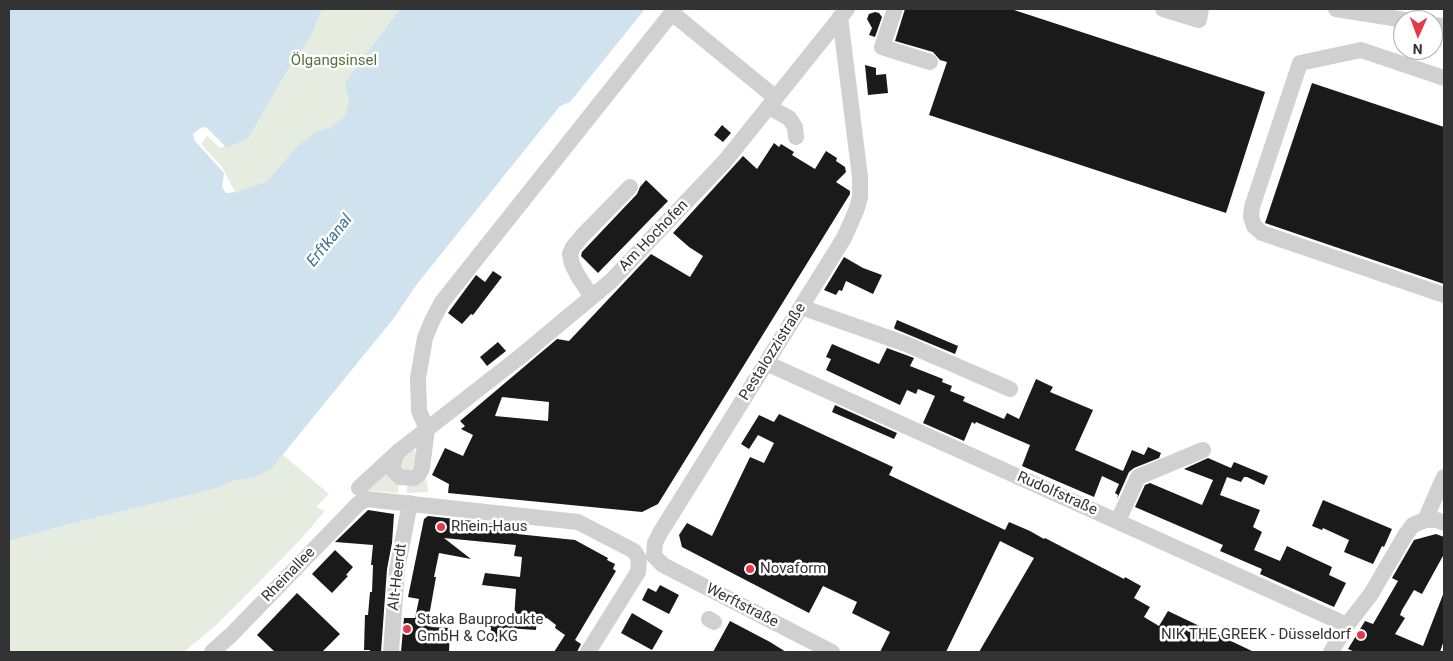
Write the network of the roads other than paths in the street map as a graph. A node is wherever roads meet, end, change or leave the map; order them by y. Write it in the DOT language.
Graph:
graph roads {
  1 [pos="895,9"];
  2 [pos="1163,9"];
  3 [pos="1201,9"];
  4 [pos="1336,9"];
  5 [pos="674,11"];
  6 [pos="844,13"];
  7 [pos="1393,18"];
  8 [pos="930,62"];
  9 [pos="1444,78"];
  10 [pos="772,102"];
  11 [pos="796,137"];
  12 [pos="630,187"];
  13 [pos="1444,295"];
  14 [pos="592,297"];
  15 [pos="801,307"];
  16 [pos="766,364"];
  17 [pos="1010,389"];
  18 [pos="427,430"];
  19 [pos="1203,450"];
  20 [pos="399,451"];
  21 [pos="1444,477"];
  22 [pos="363,493"];
  23 [pos="410,503"];
  24 [pos="1436,521"];
  25 [pos="1118,522"];
  26 [pos="647,557"];
  27 [pos="1347,625"];
  28 [pos="212,652"];
  29 [pos="391,652"];
  30 [pos="588,652"];
  31 [pos="832,652"];
  32 [pos="1331,652"];
  1 -- 8 [label="street"];
  2 -- 3 [label="street"];
  4 -- 7 [label="street"];
  5 -- 10 [label="street"];
  5 -- 18 [label="street"];
  6 -- 10 [label="street, Am Hochofen"];
  6 -- 15 [label="street, Pestalozzistraße"];
  9 -- 13 [label="street"];
  10 -- 11 [label="street"];
  10 -- 14 [label="street, Am Hochofen"];
  12 -- 14 [label="street"];
  14 -- 18 [label="street, Am Hochofen"];
  15 -- 16 [label="street, Pestalozzistraße"];
  15 -- 17 [label="street"];
  16 -- 25 [label="street, Rudolfstraße"];
  16 -- 26 [label="street, Pestalozzistraße"];
  18 -- 20 [label="street, Am Hochofen"];
  18 -- 20 [label="street"];
  19 -- 25 [label="street"];
  20 -- 22 [label="street, Rheinallee"];
  21 -- 24 [label="street"];
  22 -- 23 [label="street, Werftstraße"];
  22 -- 28 [label="street, Rheinallee"];
  23 -- 26 [label="street, Werftstraße"];
  23 -- 29 [label="street, Alt-Heerdt"];
  24 -- 27 [label="street"];
  25 -- 27 [label="street, Rudolfstraße"];
  26 -- 30 [label="street, Pestalozzistraße"];
  26 -- 31 [label="street, Werftstraße"];
  27 -- 32 [label="street"];
}
